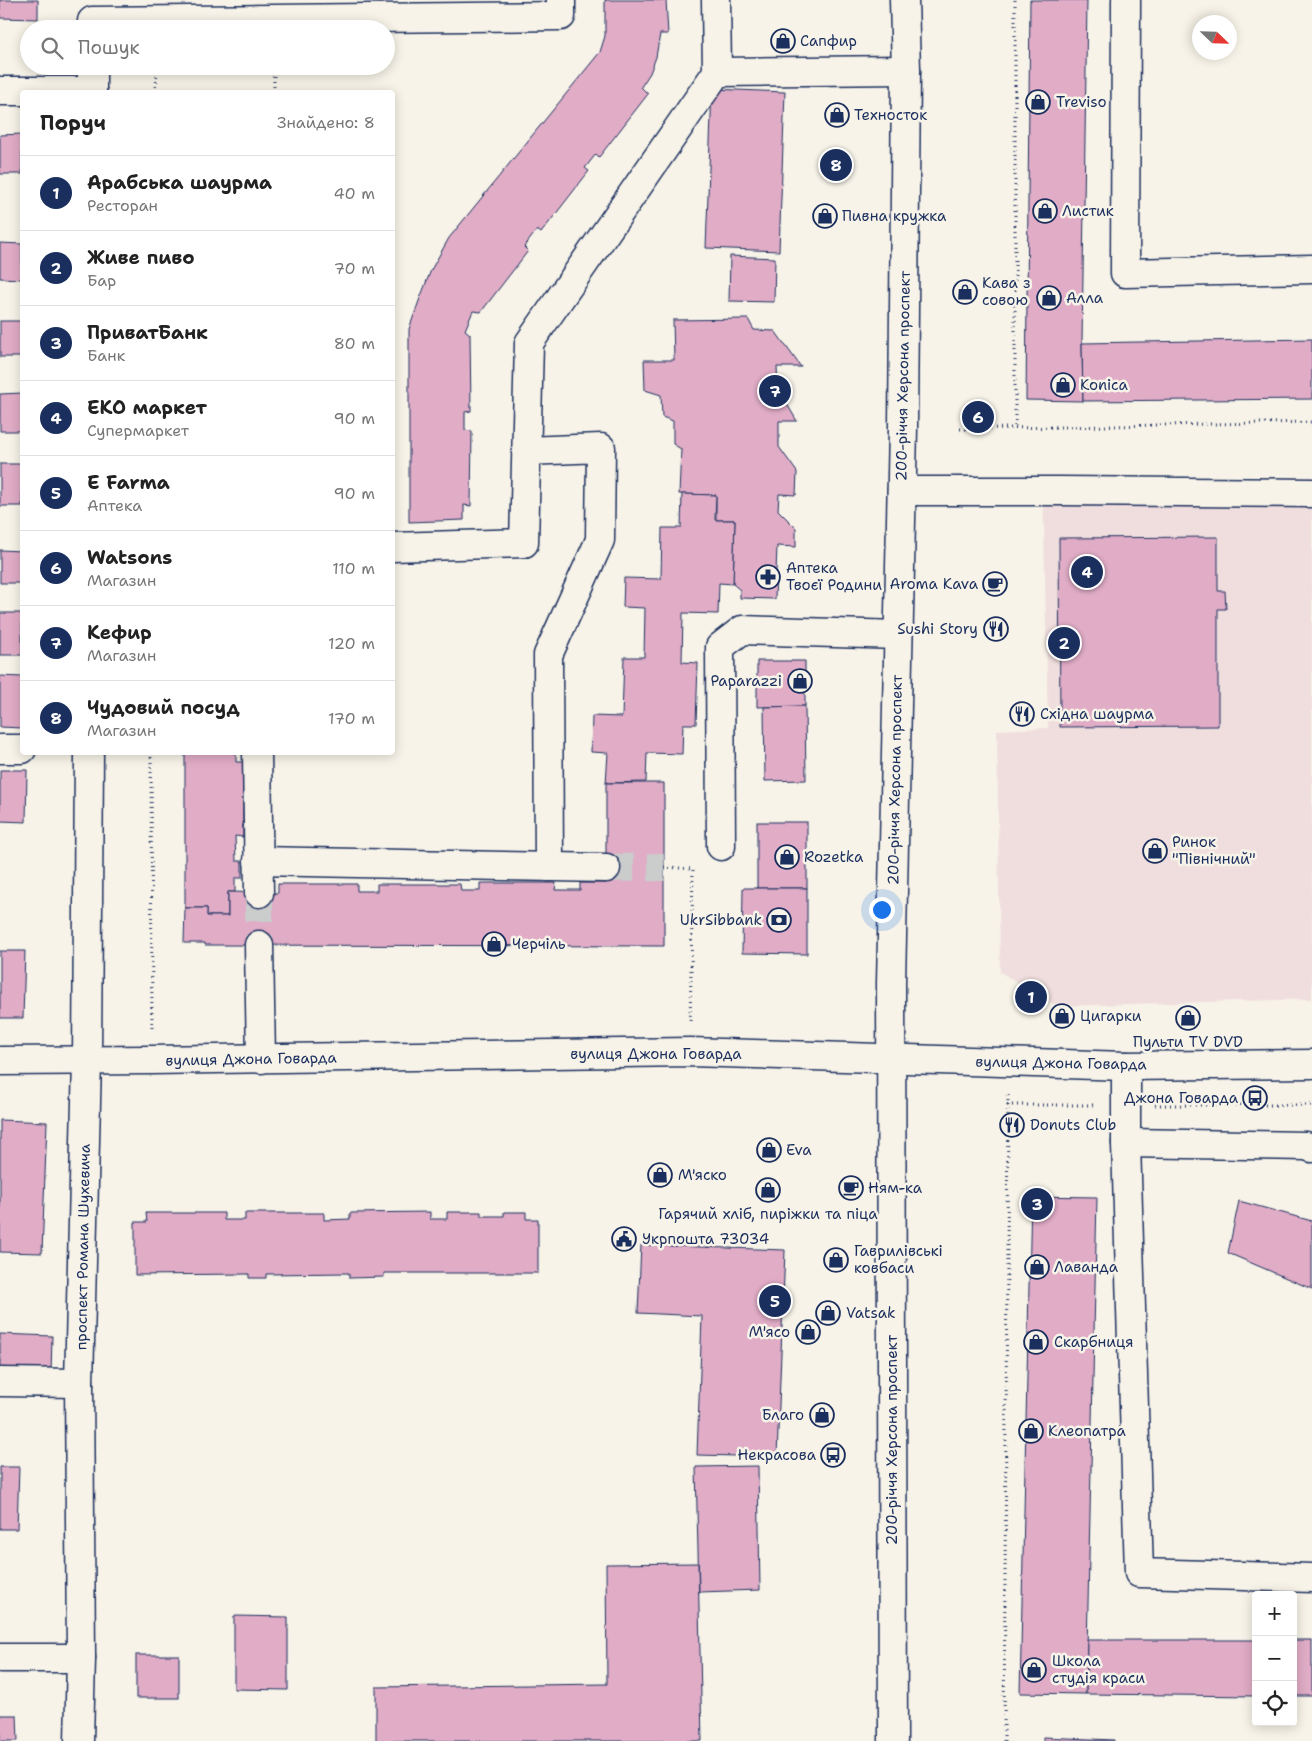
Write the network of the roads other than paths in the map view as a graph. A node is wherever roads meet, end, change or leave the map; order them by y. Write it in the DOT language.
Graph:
graph roads {
  1 [pos="561,0"];
  2 [pos="716,0"];
  3 [pos="904,0"];
  4 [pos="1126,0"];
  5 [pos="92,16"];
  6 [pos="906,70"];
  7 [pos="717,72"];
  8 [pos="92,83"];
  9 [pos="0,91"];
  10 [pos="1312,270"];
  11 [pos="526,451"];
  12 [pos="902,491"];
  13 [pos="1312,493"];
  14 [pos="395,547"];
  15 [pos="898,635"];
  16 [pos="0,749"];
  17 [pos="20,750"];
  18 [pos="89,755"];
  19 [pos="257,755"];
  20 [pos="721,846"];
  21 [pos="258,861"];
  22 [pos="549,866"];
  23 [pos="606,868"];
  24 [pos="259,892"];
  25 [pos="259,945"];
  26 [pos="261,1059"];
  27 [pos="892,1060"];
  28 [pos="0,1061"];
  29 [pos="87,1061"];
  30 [pos="1312,1064"];
  31 [pos="1126,1066"];
  32 [pos="1126,1143"];
  33 [pos="1312,1148"];
  34 [pos="0,1382"];
  35 [pos="79,1383"];
  36 [pos="1312,1578"];
  37 [pos="0,1658"];
  38 [pos="81,1658"];
  39 [pos="80,1741"];
  40 [pos="893,1741"];
  1 -- 5 [label="street"];
  2 -- 7 [label="street"];
  3 -- 6 [label="street, 200-річчя Херсона проспект"];
  4 -- 10 [label="street"];
  6 -- 7 [label="street"];
  6 -- 12 [label="street, 200-річчя Херсона проспект"];
  7 -- 11 [label="street"];
  8 -- 9 [label="street"];
  11 -- 14 [label="street"];
  11 -- 22 [label="street"];
  12 -- 13 [label="street"];
  12 -- 15 [label="street, 200-річчя Херсона проспект"];
  15 -- 20 [label="street"];
  15 -- 27 [label="street, 200-річчя Херсона проспект"];
  16 -- 17 [label="street"];
  18 -- 29 [label="street, проспект Романа Шухевича"];
  19 -- 21 [label="street"];
  21 -- 22 [label="street"];
  21 -- 24 [label="street"];
  22 -- 23 [label="street"];
  25 -- 26 [label="street"];
  26 -- 27 [label="street, вулиця Джона Говарда"];
  26 -- 29 [label="street, вулиця Джона Говарда"];
  27 -- 31 [label="street, вулиця Джона Говарда"];
  27 -- 40 [label="street, 200-річчя Херсона проспект"];
  28 -- 29 [label="street, вулиця Джона Говарда"];
  29 -- 35 [label="street, проспект Романа Шухевича"];
  30 -- 31 [label="street, вулиця Джона Говарда"];
  31 -- 32 [label="street"];
  32 -- 33 [label="street"];
  32 -- 36 [label="street"];
  34 -- 35 [label="street"];
  35 -- 38 [label="street, проспект Романа Шухевича"];
  37 -- 38 [label="street"];
  38 -- 39 [label="street, проспект Романа Шухевича"];
}
